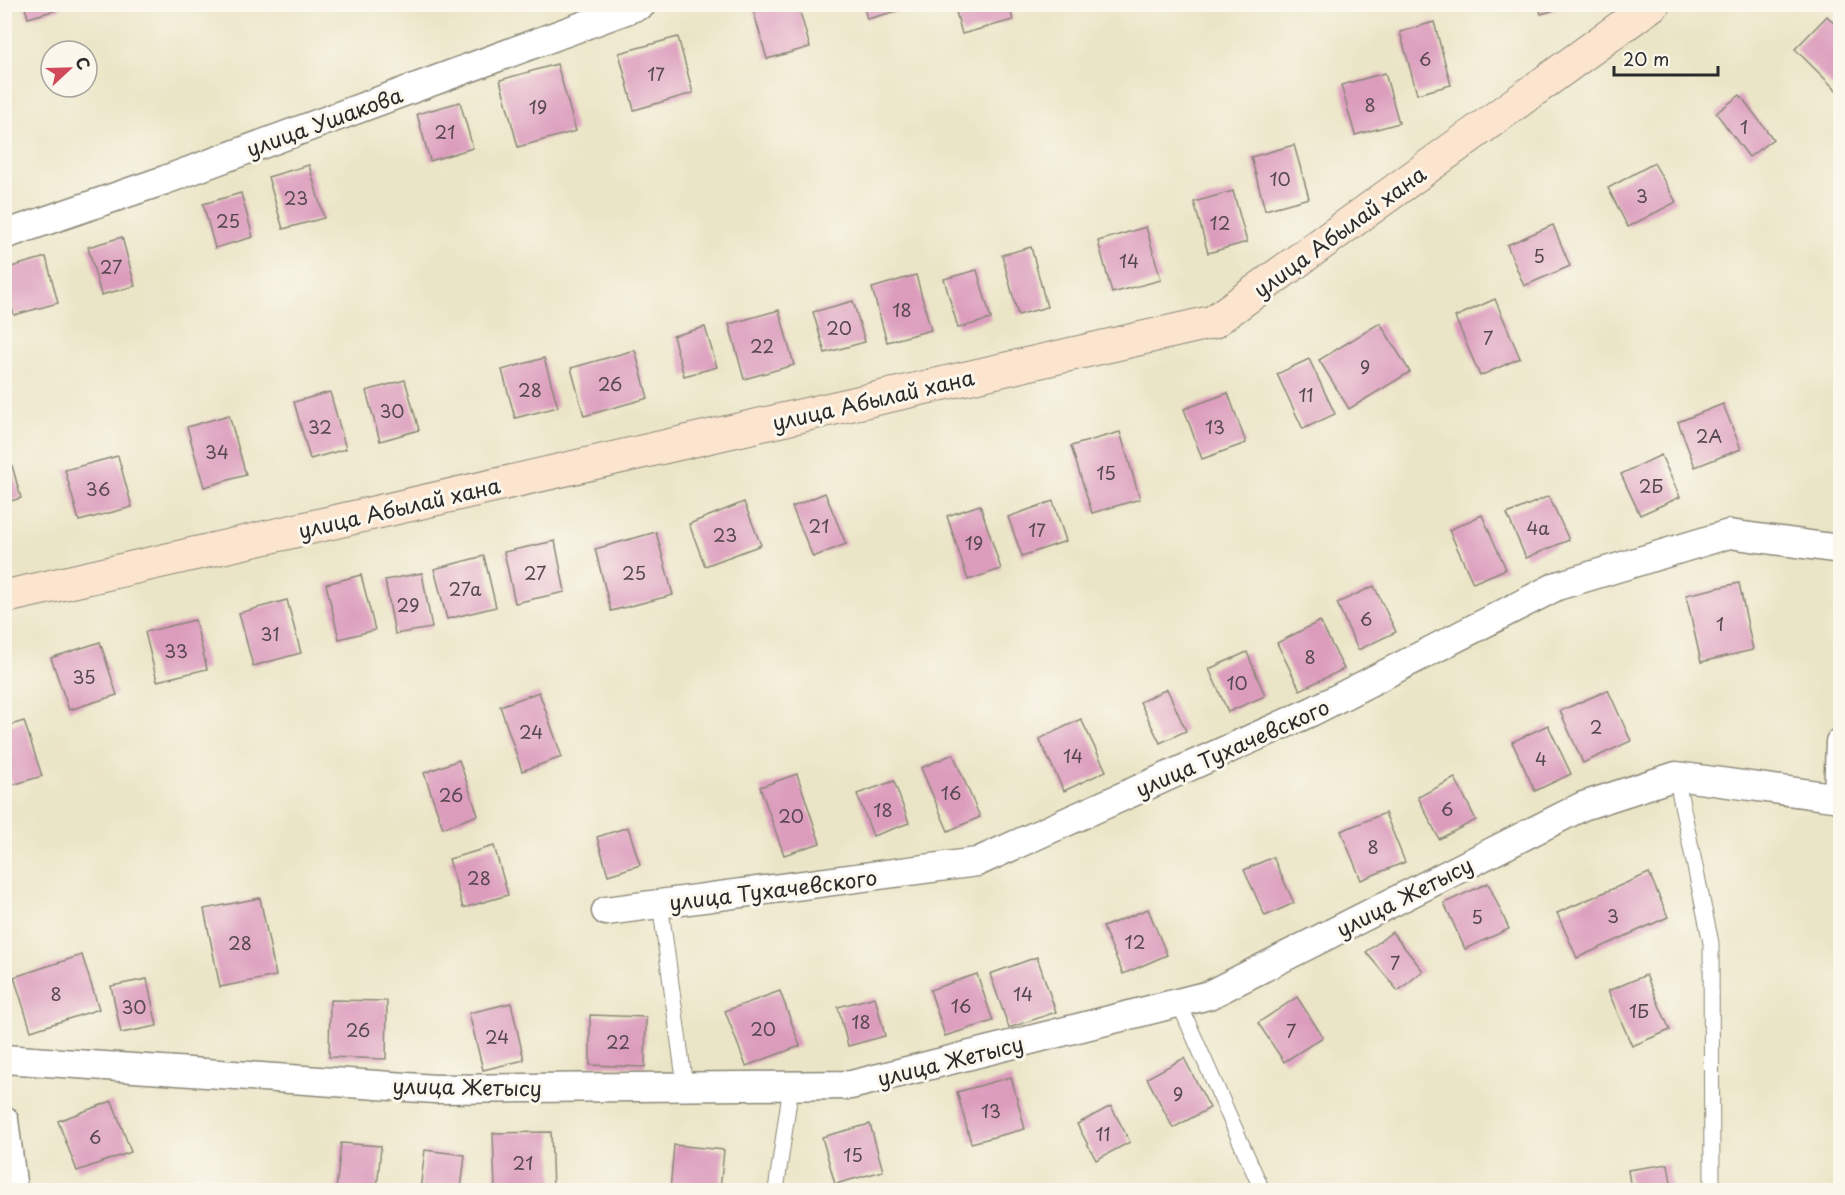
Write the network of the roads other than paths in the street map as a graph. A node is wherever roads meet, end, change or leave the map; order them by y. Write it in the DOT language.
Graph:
graph roads {
  1 [pos="642,4"];
  2 [pos="1653,4"];
  3 [pos="4,235"];
  4 [pos="1840,549"];
  5 [pos="4,597"];
  6 [pos="1840,742"];
  7 [pos="1676,776"];
  8 [pos="1839,797"];
  9 [pos="660,903"];
  10 [pos="606,911"];
  11 [pos="1179,1003"];
  12 [pos="4,1059"];
  13 [pos="685,1086"];
  14 [pos="791,1086"];
  15 [pos="4,1120"];
  16 [pos="1712,1188"];
  17 [pos="13,1191"];
  18 [pos="776,1191"];
  19 [pos="1262,1191"];
  1 -- 3 [label="street, улица Ушакова"];
  2 -- 5 [label="street, улица Абылай хана"];
  4 -- 9 [label="street, улица Тухачевского"];
  6 -- 8 [label="street"];
  7 -- 8 [label="street, улица Жетысу"];
  7 -- 11 [label="street, улица Жетысу"];
  7 -- 16 [label="lane"];
  9 -- 10 [label="street, улица Тухачевского"];
  9 -- 13 [label="lane"];
  11 -- 14 [label="street, улица Жетысу"];
  11 -- 19 [label="lane"];
  12 -- 13 [label="street, улица Жетысу"];
  13 -- 14 [label="street, улица Жетысу"];
  14 -- 18 [label="lane"];
  15 -- 17 [label="street"];
}
